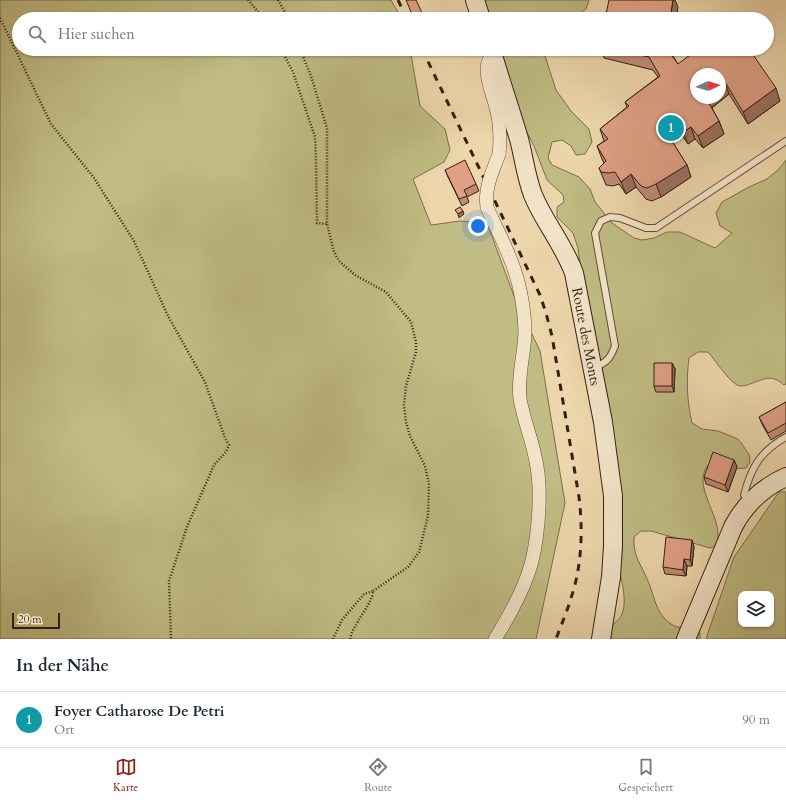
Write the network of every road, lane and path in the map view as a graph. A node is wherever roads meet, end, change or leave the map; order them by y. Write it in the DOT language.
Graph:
graph roads {
  1 [pos="248,0"];
  2 [pos="278,0"];
  3 [pos="475,0"];
  4 [pos="258,12"];
  5 [pos="285,12"];
  6 [pos="479,12"];
  7 [pos="0,18"];
  8 [pos="12,43"];
  9 [pos="18,56"];
  10 [pos="285,56"];
  11 [pos="303,56"];
  12 [pos="490,56"];
  13 [pos="493,56"];
  14 [pos="786,141"];
  15 [pos="327,224"];
  16 [pos="592,369"];
  17 [pos="786,437"];
  18 [pos="786,477"];
  19 [pos="750,501"];
  20 [pos="373,591"];
  21 [pos="171,639"];
  22 [pos="333,639"];
  23 [pos="350,639"];
  24 [pos="495,639"];
  25 [pos="601,639"];
  26 [pos="686,639"];
  1 -- 4 [label="path"];
  2 -- 5 [label="path"];
  3 -- 6 [label="street"];
  7 -- 8 [label="path"];
  9 -- 21 [label="path"];
  10 -- 15 [label="path"];
  11 -- 15 [label="path"];
  12 -- 24 [label="street, bridge"];
  13 -- 16 [label="street, Route des Monts"];
  14 -- 16 [label="lane"];
  15 -- 20 [label="path"];
  16 -- 25 [label="street, Route des Monts"];
  17 -- 19 [label="lane"];
  18 -- 19 [label="street"];
  19 -- 26 [label="street"];
  20 -- 22 [label="path"];
  20 -- 23 [label="path"];
}
